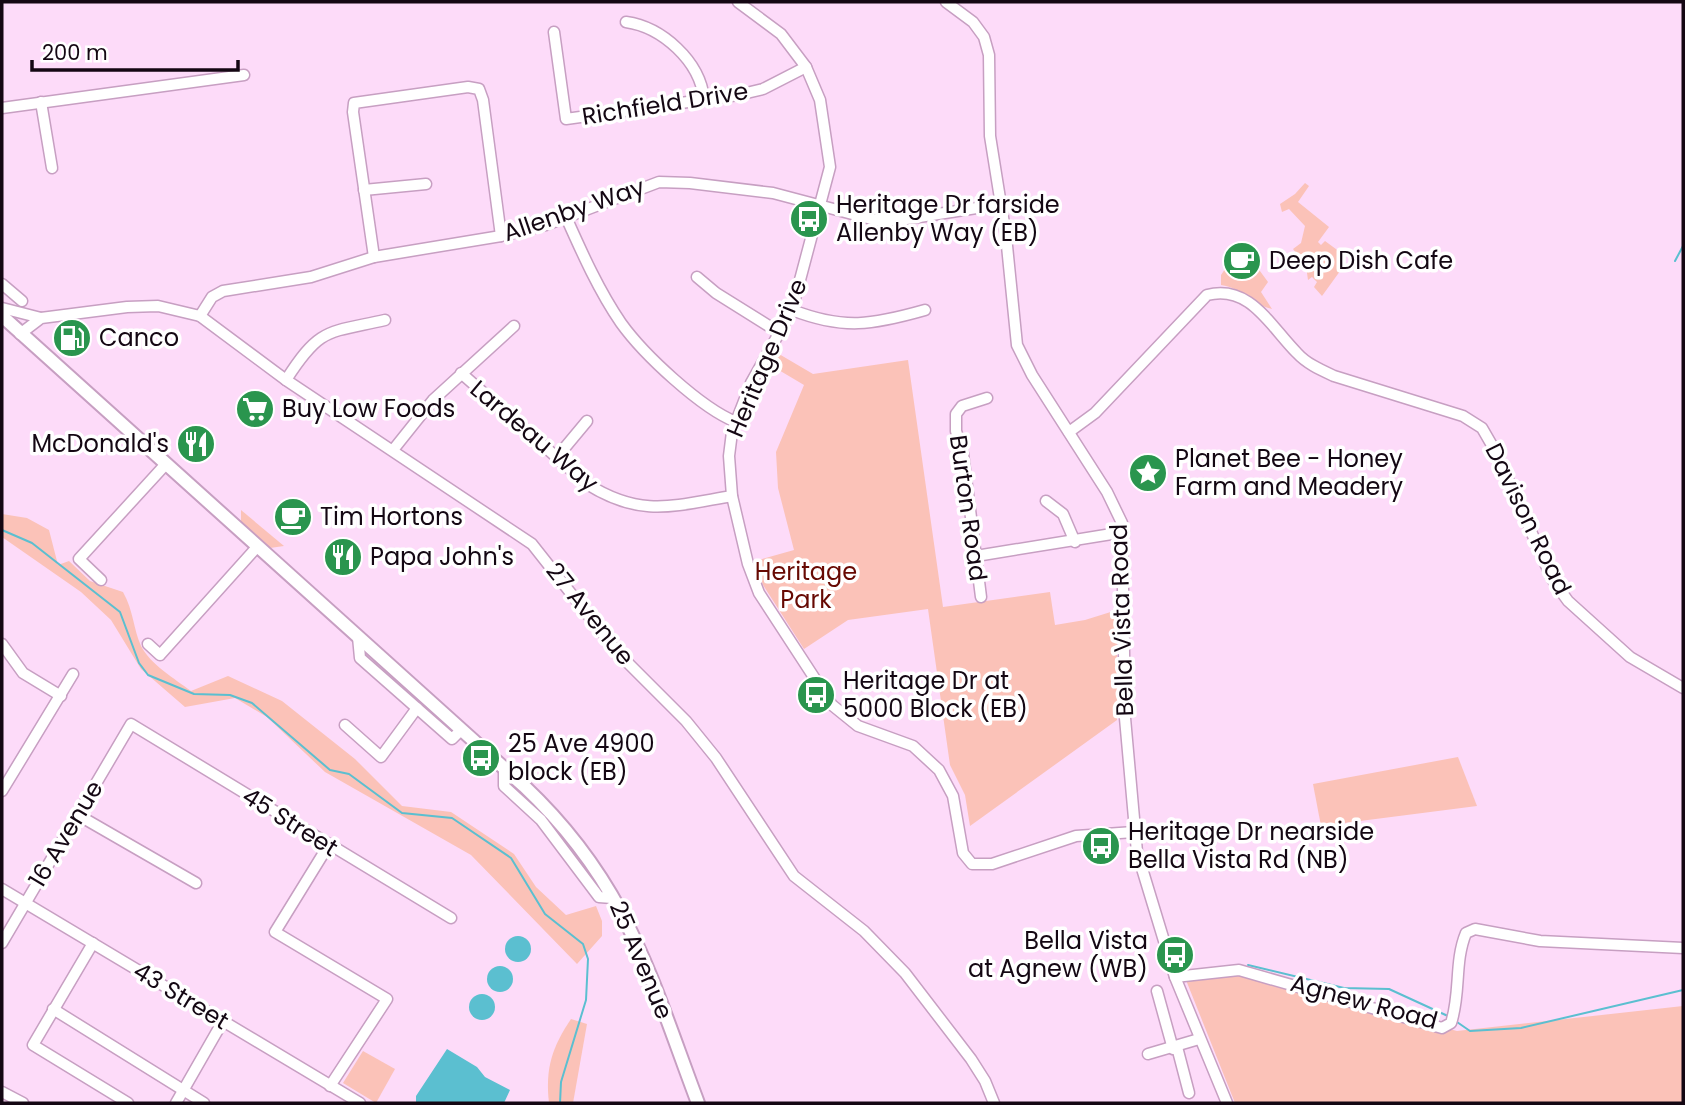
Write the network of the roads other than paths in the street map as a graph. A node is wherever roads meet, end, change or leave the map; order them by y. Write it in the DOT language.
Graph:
graph roads {
  1 [pos="738,2"];
  2 [pos="946,2"];
  3 [pos="626,22"];
  4 [pos="554,32"];
  5 [pos="806,67"];
  6 [pos="244,75"];
  7 [pos="704,99"];
  8 [pos="41,102"];
  9 [pos="2,108"];
  10 [pos="51,168"];
  11 [pos="426,184"];
  12 [pos="364,190"];
  13 [pos="822,204"];
  14 [pos="1002,204"];
  15 [pos="566,217"];
  16 [pos="501,236"];
  17 [pos="373,257"];
  18 [pos="697,277"];
  19 [pos="2,284"];
  20 [pos="22,302"];
  21 [pos="2,308"];
  22 [pos="792,310"];
  23 [pos="925,310"];
  24 [pos="2,316"];
  25 [pos="200,316"];
  26 [pos="41,318"];
  27 [pos="385,320"];
  28 [pos="514,326"];
  29 [pos="780,333"];
  30 [pos="20,334"];
  31 [pos="461,373"];
  32 [pos="286,380"];
  33 [pos="988,398"];
  34 [pos="587,421"];
  35 [pos="736,422"];
  36 [pos="1069,432"];
  37 [pos="393,450"];
  38 [pos="557,457"];
  39 [pos="165,465"];
  40 [pos="732,495"];
  41 [pos="1046,501"];
  42 [pos="1124,532"];
  43 [pos="1075,542"];
  44 [pos="257,547"];
  45 [pos="976,556"];
  46 [pos="102,580"];
  47 [pos="981,597"];
  48 [pos="358,637"];
  49 [pos="2,644"];
  50 [pos="148,644"];
  51 [pos="73,674"];
  52 [pos="1683,688"];
  53 [pos="61,696"];
  54 [pos="417,708"];
  55 [pos="131,724"];
  56 [pos="345,725"];
  57 [pos="461,730"];
  58 [pos="504,768"];
  59 [pos="2,792"];
  60 [pos="78,814"];
  61 [pos="1134,832"];
  62 [pos="328,846"];
  63 [pos="196,883"];
  64 [pos="2,888"];
  65 [pos="612,898"];
  66 [pos="25,903"];
  67 [pos="451,918"];
  68 [pos="2,943"];
  69 [pos="93,943"];
  70 [pos="1683,948"];
  71 [pos="1175,976"];
  72 [pos="1157,991"];
  73 [pos="53,1009"];
  74 [pos="223,1021"];
  75 [pos="1199,1039"];
  76 [pos="1175,1048"];
  77 [pos="1148,1054"];
  78 [pos="330,1086"];
  79 [pos="183,1090"];
  80 [pos="2,1091"];
  81 [pos="1189,1093"];
  82 [pos="23,1103"];
  83 [pos="128,1103"];
  84 [pos="176,1103"];
  85 [pos="204,1103"];
  86 [pos="360,1103"];
  87 [pos="698,1103"];
  88 [pos="994,1103"];
  89 [pos="1227,1103"];
  1 -- 5 [label="street, Heritage Drive"];
  2 -- 14 [label="street, Bella Vista Road"];
  3 -- 7 [label="street"];
  4 -- 7 [label="street, Richfield Drive"];
  5 -- 7 [label="street, Richfield Drive"];
  5 -- 13 [label="street, Heritage Drive"];
  6 -- 8 [label="street"];
  8 -- 9 [label="street"];
  8 -- 10 [label="street"];
  11 -- 12 [label="street"];
  12 -- 16 [label="street"];
  12 -- 17 [label="street"];
  13 -- 14 [label="street, Allenby Way"];
  13 -- 15 [label="street, Allenby Way"];
  13 -- 22 [label="street, Heritage Drive"];
  14 -- 36 [label="street, Bella Vista Road"];
  15 -- 16 [label="street, Allenby Way"];
  15 -- 35 [label="street"];
  16 -- 17 [label="street, Allenby Way"];
  17 -- 25 [label="street, Allenby Way"];
  18 -- 29 [label="street"];
  19 -- 20 [label="street"];
  21 -- 26 [label="street"];
  22 -- 23 [label="street"];
  22 -- 29 [label="street, Heritage Drive"];
  24 -- 30 [label="main road, 25 Avenue"];
  25 -- 26 [label="street, 27 Avenue"];
  25 -- 32 [label="street, 27 Avenue"];
  26 -- 30 [label="street"];
  27 -- 32 [label="street"];
  28 -- 31 [label="street"];
  29 -- 35 [label="street, Heritage Drive"];
  30 -- 39 [label="main road, 25 Avenue"];
  31 -- 37 [label="street"];
  31 -- 38 [label="street, Lardeau Way"];
  32 -- 37 [label="street, 27 Avenue"];
  33 -- 45 [label="street, Burton Road"];
  34 -- 38 [label="street"];
  35 -- 40 [label="street, Heritage Drive"];
  36 -- 42 [label="street, Bella Vista Road"];
  36 -- 52 [label="street, Davison Road"];
  37 -- 88 [label="street, 27 Avenue"];
  38 -- 40 [label="street, Lardeau Way"];
  39 -- 44 [label="main road, 25 Avenue"];
  39 -- 46 [label="street"];
  40 -- 61 [label="street, Heritage Drive"];
  41 -- 43 [label="street"];
  42 -- 43 [label="street"];
  42 -- 61 [label="street, Bella Vista Road"];
  43 -- 45 [label="street"];
  44 -- 48 [label="main road, 25 Avenue"];
  44 -- 50 [label="street"];
  45 -- 47 [label="street, Burton Road"];
  48 -- 54 [label="street, 25 Avenue"];
  48 -- 57 [label="main road, 25 Avenue"];
  49 -- 53 [label="street"];
  51 -- 53 [label="street"];
  53 -- 59 [label="street"];
  54 -- 56 [label="street"];
  54 -- 57 [label="street, 25 Avenue"];
  55 -- 60 [label="street, 16 Avenue"];
  55 -- 62 [label="street, 45 Street"];
  57 -- 58 [label="main road, 25 Avenue"];
  58 -- 65 [label="street, 25 Avenue"];
  58 -- 87 [label="main road, 25 Avenue"];
  60 -- 63 [label="street"];
  60 -- 66 [label="street, 16 Avenue"];
  61 -- 71 [label="street, Bella Vista Road"];
  62 -- 67 [label="street, 45 Street"];
  62 -- 78 [label="street"];
  64 -- 66 [label="street, 43 Street"];
  66 -- 68 [label="street, 16 Avenue"];
  66 -- 69 [label="street, 43 Street"];
  69 -- 73 [label="street"];
  69 -- 74 [label="street, 43 Street"];
  70 -- 71 [label="street, Agnew Road"];
  71 -- 75 [label="street, Bella Vista Road"];
  72 -- 76 [label="street"];
  73 -- 79 [label="street"];
  73 -- 83 [label="street"];
  74 -- 78 [label="street, 43 Street"];
  74 -- 79 [label="street"];
  75 -- 76 [label="street"];
  75 -- 89 [label="street, Bella Vista Road"];
  76 -- 77 [label="street"];
  76 -- 81 [label="street"];
  78 -- 86 [label="street, 43 Street"];
  79 -- 84 [label="street"];
  79 -- 85 [label="street"];
  80 -- 82 [label="street"];
}
